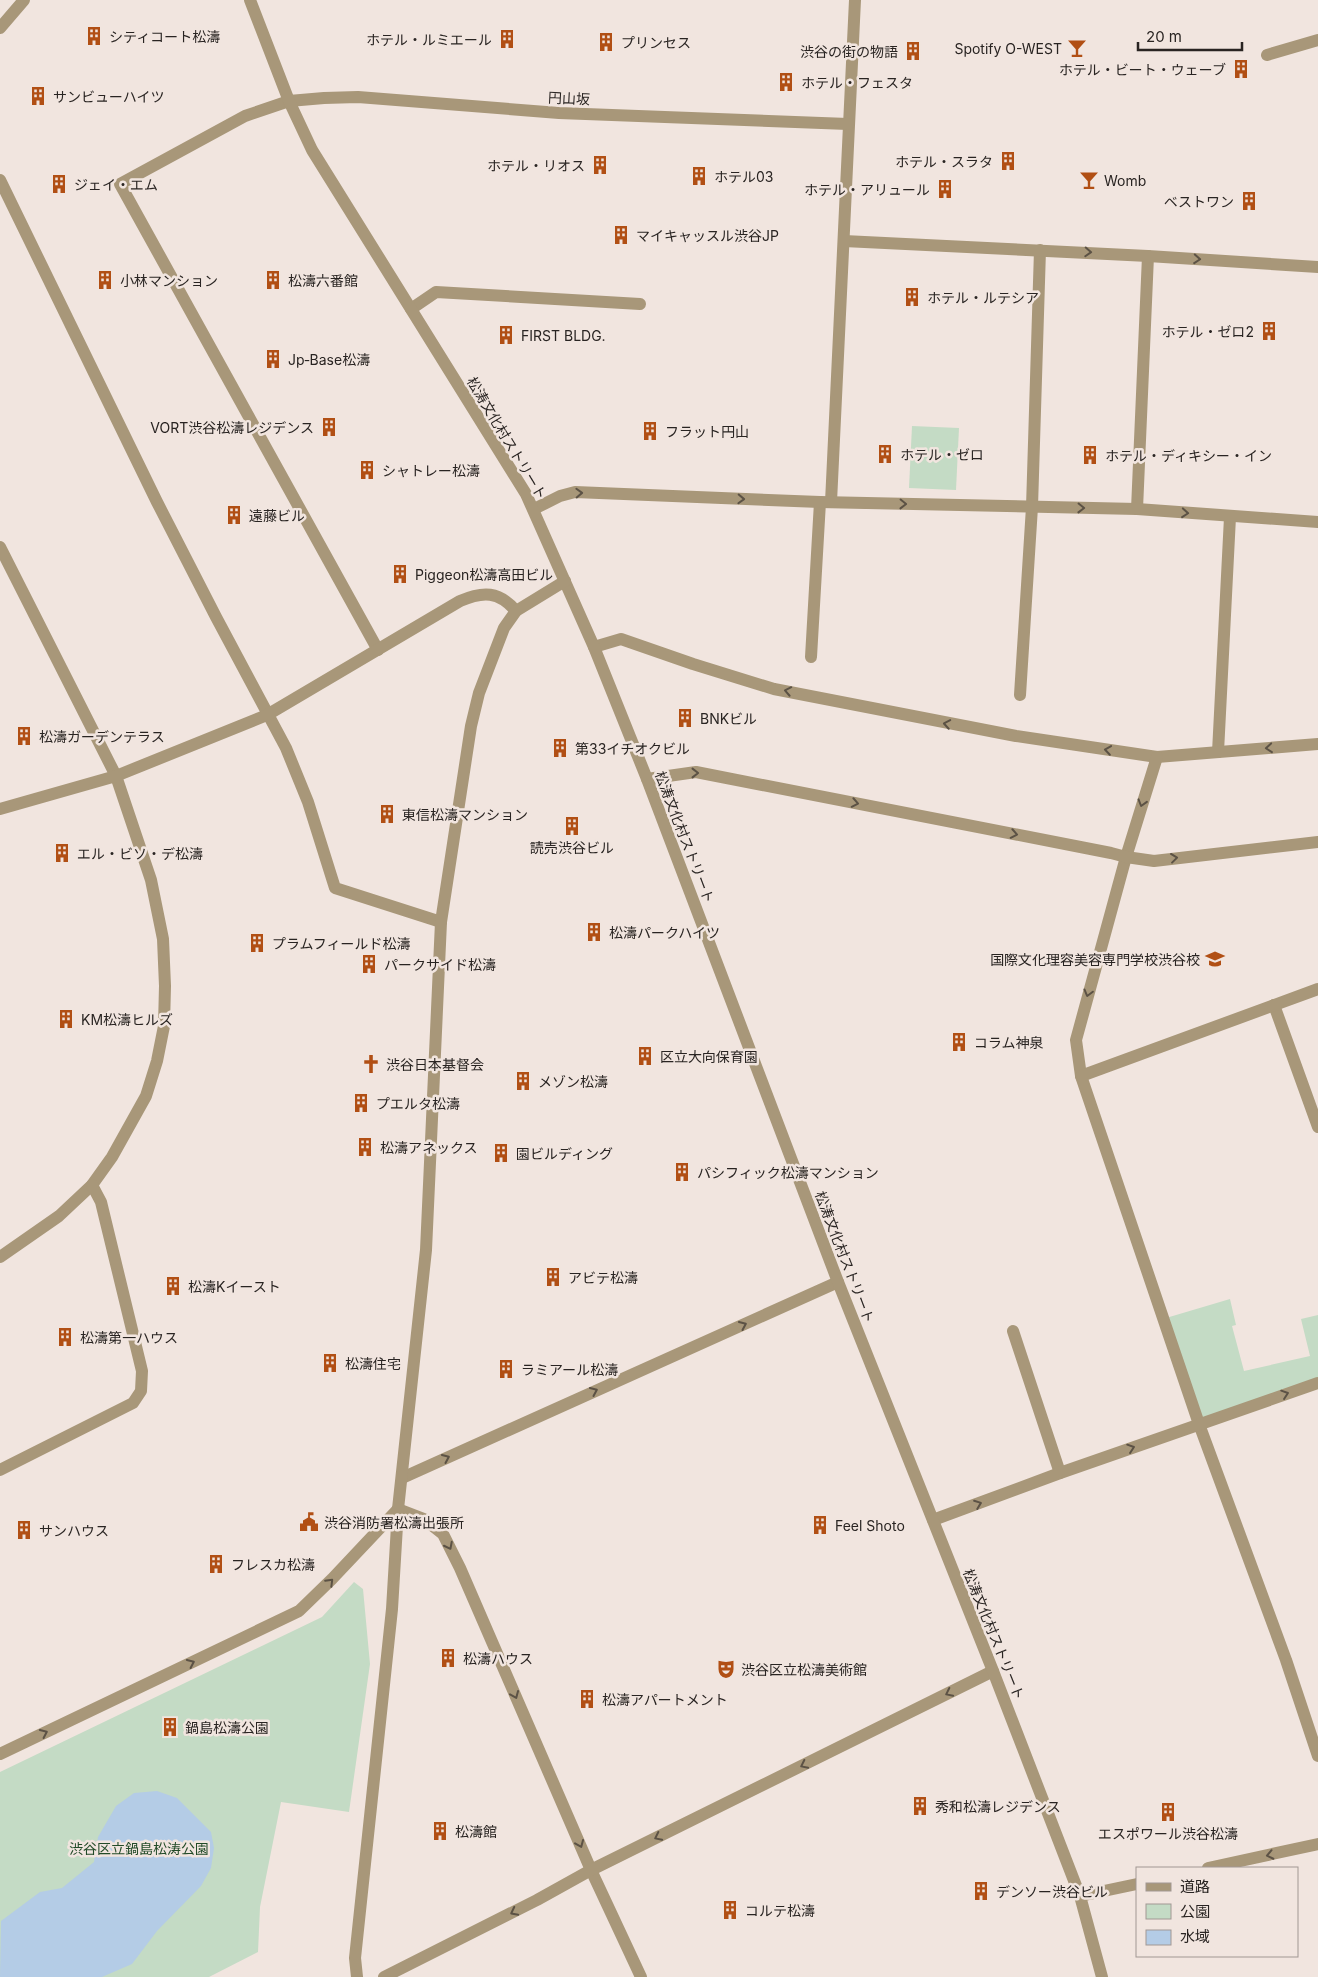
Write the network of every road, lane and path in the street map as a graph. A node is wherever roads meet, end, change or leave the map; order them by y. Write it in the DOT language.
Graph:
graph roads {
  1 [pos="24,0"];
  2 [pos="250,0"];
  3 [pos="855,0"];
  4 [pos="0,28"];
  5 [pos="1318,40"];
  6 [pos="1267,55"];
  7 [pos="289,101"];
  8 [pos="848,124"];
  9 [pos="0,180"];
  10 [pos="844,241"];
  11 [pos="1040,250"];
  12 [pos="1148,256"];
  13 [pos="1318,267"];
  14 [pos="640,304"];
  15 [pos="411,309"];
  16 [pos="826,502"];
  17 [pos="1032,508"];
  18 [pos="534,509"];
  19 [pos="1137,509"];
  20 [pos="1230,517"];
  21 [pos="1318,522"];
  22 [pos="0,547"];
  23 [pos="565,581"];
  24 [pos="516,611"];
  25 [pos="594,647"];
  26 [pos="378,650"];
  27 [pos="811,657"];
  28 [pos="1020,695"];
  29 [pos="267,715"];
  30 [pos="1318,744"];
  31 [pos="1218,752"];
  32 [pos="1157,757"];
  33 [pos="116,776"];
  34 [pos="647,779"];
  35 [pos="0,810"];
  36 [pos="1318,842"];
  37 [pos="1126,858"];
  38 [pos="441,922"];
  39 [pos="1318,989"];
  40 [pos="1274,1005"];
  41 [pos="1081,1076"];
  42 [pos="1318,1127"];
  43 [pos="92,1184"];
  44 [pos="0,1257"];
  45 [pos="838,1282"];
  46 [pos="1013,1331"];
  47 [pos="1318,1383"];
  48 [pos="1199,1424"];
  49 [pos="0,1470"];
  50 [pos="1060,1473"];
  51 [pos="402,1478"];
  52 [pos="398,1508"];
  53 [pos="933,1520"];
  54 [pos="993,1671"];
  55 [pos="0,1754"];
  56 [pos="1318,1756"];
  57 [pos="1318,1844"];
  58 [pos="1213,1867"];
  59 [pos="592,1870"];
  60 [pos="1136,1884"];
  61 [pos="1080,1896"];
  62 [pos="357,1977"];
  63 [pos="384,1977"];
  64 [pos="640,1977"];
  65 [pos="1102,1977"];
  1 -- 4 [label="street"];
  2 -- 7 [label="street, 松涛文化村ストリート"];
  3 -- 8 [label="street"];
  5 -- 6 [label="street"];
  7 -- 8 [label="street, 円山坂"];
  7 -- 15 [label="street, 松涛文化村ストリート"];
  7 -- 26 [label="street, 円山坂"];
  8 -- 10 [label="street"];
  9 -- 29 [label="street"];
  10 -- 11 [label="street"];
  10 -- 16 [label="street"];
  11 -- 12 [label="street, one-way"];
  11 -- 17 [label="street"];
  12 -- 13 [label="street, one-way"];
  12 -- 19 [label="street"];
  14 -- 15 [label="street"];
  15 -- 18 [label="street, 松涛文化村ストリート"];
  16 -- 17 [label="street, one-way"];
  18 -- 16 [label="street, one-way"];
  16 -- 27 [label="street"];
  17 -- 19 [label="street, one-way"];
  17 -- 28 [label="street"];
  18 -- 23 [label="street, 松涛文化村ストリート"];
  19 -- 20 [label="street, one-way"];
  20 -- 21 [label="street"];
  20 -- 31 [label="street"];
  22 -- 33 [label="street"];
  23 -- 24 [label="street"];
  23 -- 25 [label="street, 松涛文化村ストリート"];
  24 -- 26 [label="street"];
  24 -- 38 [label="street"];
  32 -- 25 [label="street, one-way"];
  25 -- 34 [label="street, 松涛文化村ストリート"];
  26 -- 29 [label="street"];
  29 -- 33 [label="street"];
  29 -- 38 [label="street"];
  30 -- 31 [label="street, one-way"];
  31 -- 32 [label="street"];
  32 -- 37 [label="street, one-way"];
  33 -- 35 [label="street"];
  33 -- 43 [label="street"];
  34 -- 37 [label="street, one-way"];
  34 -- 45 [label="street, 松涛文化村ストリート"];
  37 -- 36 [label="street, one-way"];
  37 -- 41 [label="street, one-way"];
  38 -- 51 [label="street"];
  39 -- 40 [label="street"];
  40 -- 41 [label="street"];
  40 -- 42 [label="street"];
  41 -- 48 [label="street"];
  43 -- 44 [label="street"];
  43 -- 49 [label="street"];
  51 -- 45 [label="street, one-way"];
  45 -- 53 [label="street, 松涛文化村ストリート"];
  46 -- 50 [label="street"];
  48 -- 47 [label="street, one-way"];
  50 -- 48 [label="street, one-way"];
  48 -- 56 [label="street"];
  53 -- 50 [label="street, one-way"];
  51 -- 52 [label="street"];
  55 -- 52 [label="street, one-way"];
  52 -- 59 [label="street, one-way"];
  52 -- 62 [label="street"];
  53 -- 54 [label="street, 松涛文化村ストリート"];
  54 -- 59 [label="street, one-way"];
  54 -- 61 [label="street, 松涛文化村ストリート"];
  57 -- 58 [label="street, one-way"];
  59 -- 63 [label="street, one-way"];
  59 -- 64 [label="street"];
  60 -- 61 [label="street"];
  61 -- 65 [label="street, 松涛文化村ストリート"];
}
